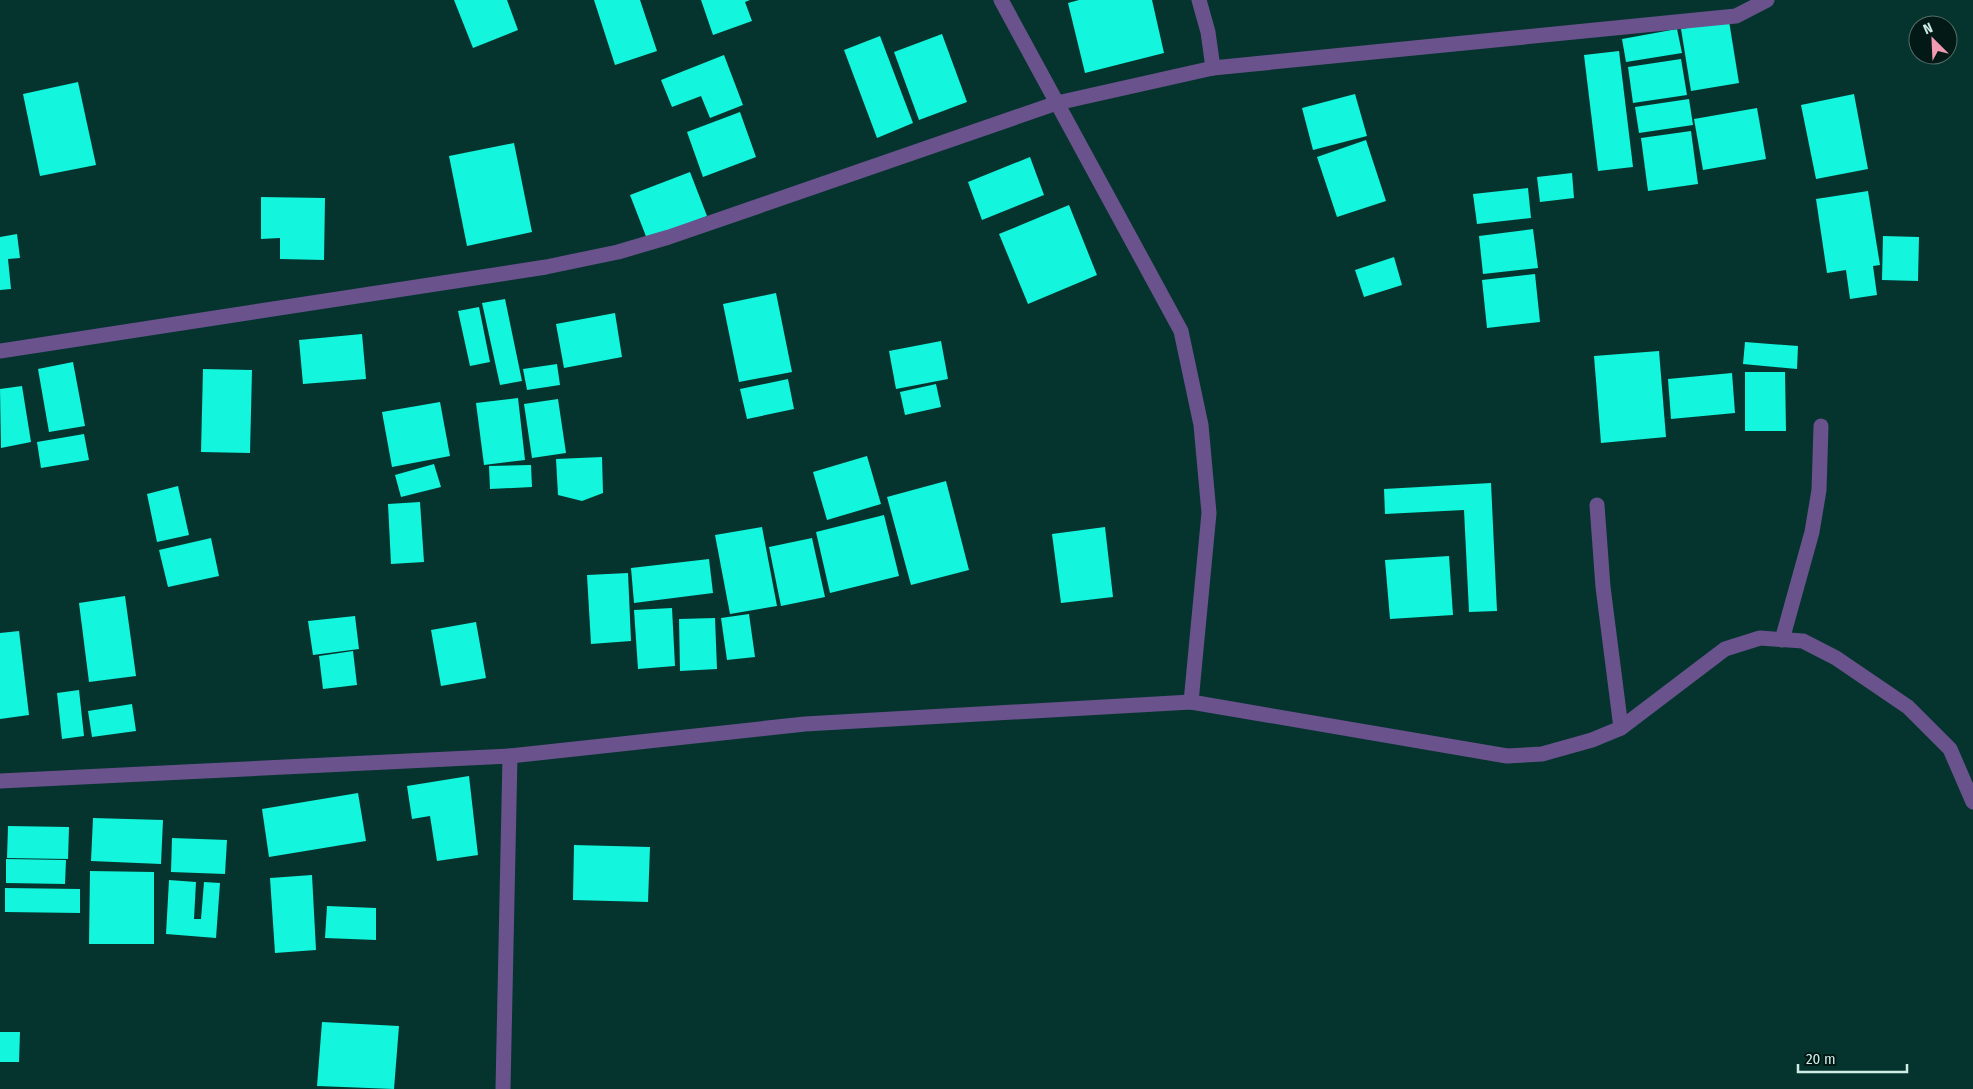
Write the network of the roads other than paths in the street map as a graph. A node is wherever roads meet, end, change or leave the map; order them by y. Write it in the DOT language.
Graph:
graph roads {
  1 [pos="1001,0"];
  2 [pos="1199,0"];
  3 [pos="1767,0"];
  4 [pos="1212,68"];
  5 [pos="1057,103"];
  6 [pos="0,351"];
  7 [pos="1821,426"];
  8 [pos="1597,505"];
  9 [pos="1782,640"];
  10 [pos="1191,702"];
  11 [pos="1621,728"];
  12 [pos="510,756"];
  13 [pos="0,781"];
  14 [pos="1973,802"];
  15 [pos="502,1089"];
  1 -- 5 [label="street"];
  2 -- 4 [label="street"];
  3 -- 4 [label="street"];
  4 -- 5 [label="street"];
  5 -- 6 [label="street"];
  5 -- 10 [label="street"];
  7 -- 9 [label="street"];
  8 -- 11 [label="street"];
  9 -- 11 [label="street"];
  9 -- 14 [label="street"];
  10 -- 11 [label="street"];
  10 -- 12 [label="street"];
  12 -- 13 [label="street"];
  12 -- 15 [label="street"];
}
